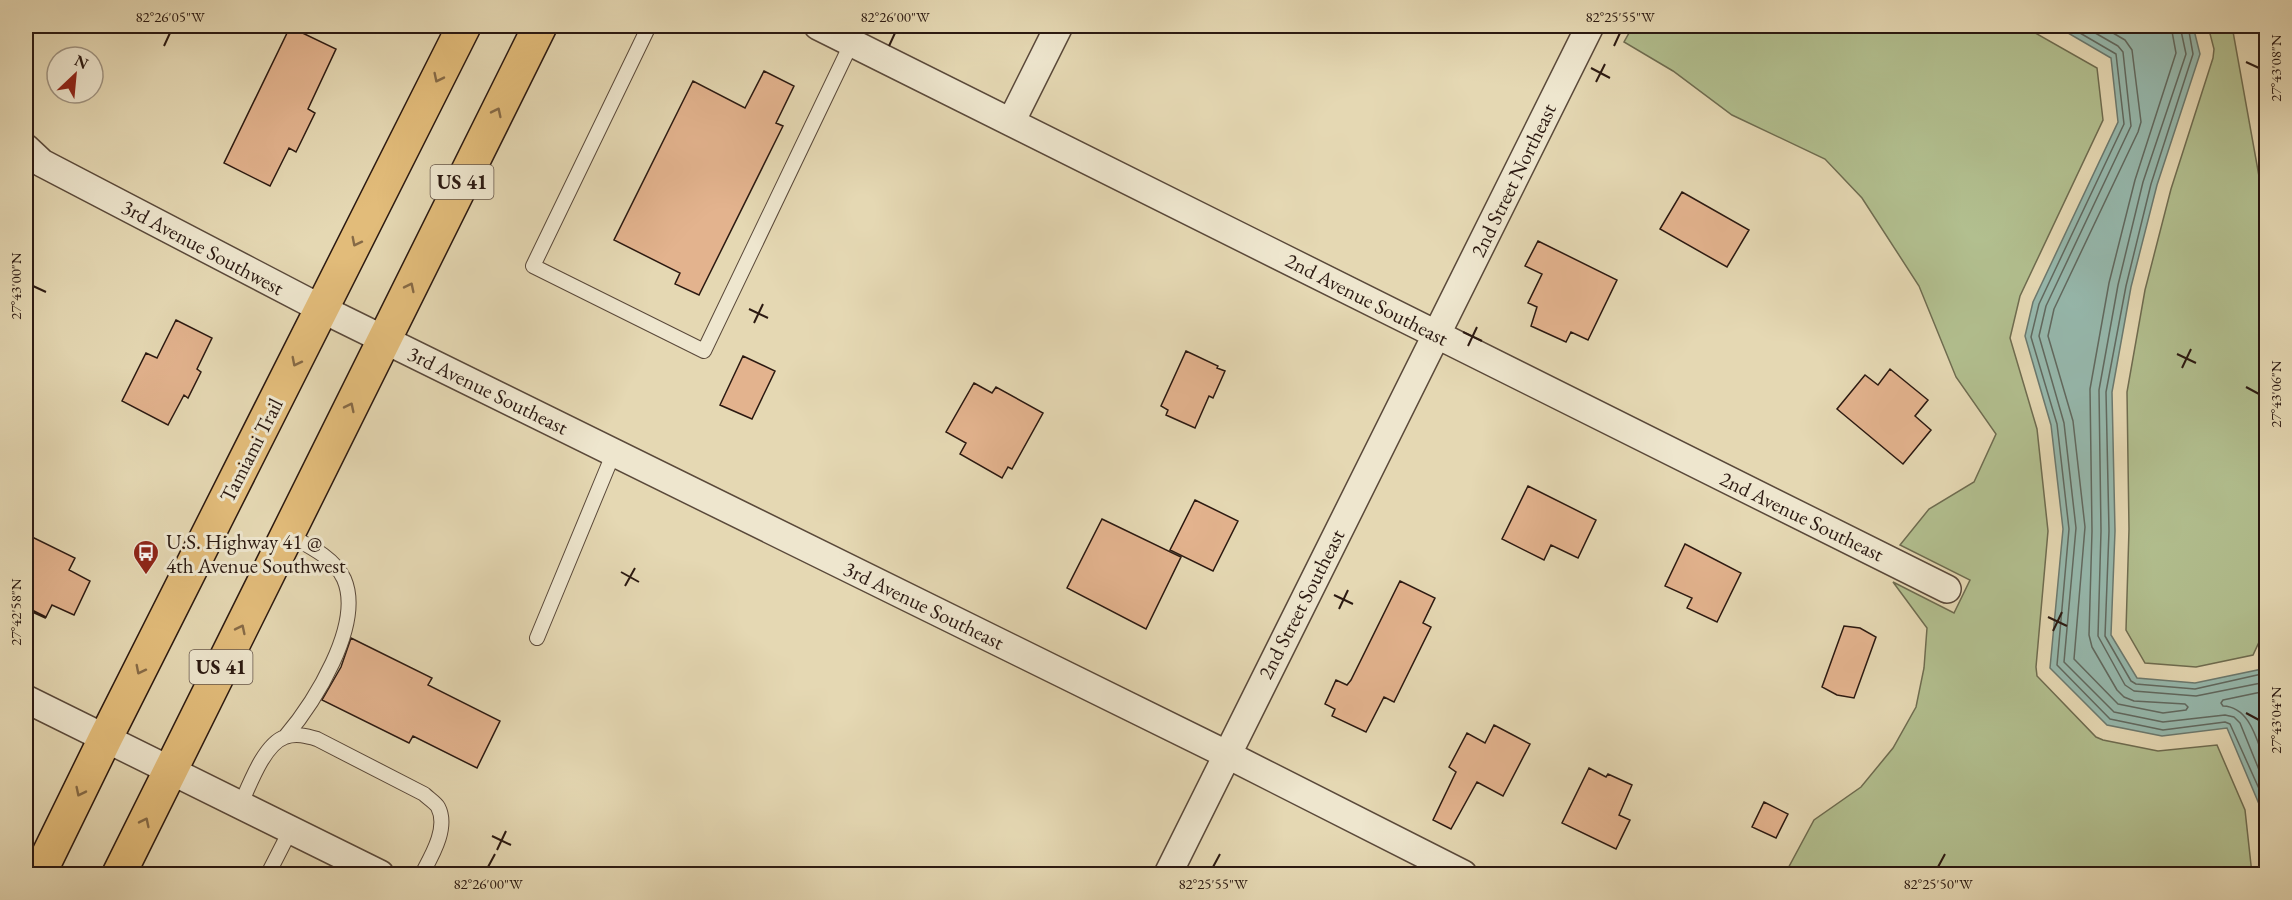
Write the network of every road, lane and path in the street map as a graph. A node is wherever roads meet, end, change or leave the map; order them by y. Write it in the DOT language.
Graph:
graph roads {
  1 [pos="464,26"];
  2 [pos="540,26"];
  3 [pos="649,26"];
  4 [pos="818,26"];
  5 [pos="1059,26"];
  6 [pos="1590,26"];
  7 [pos="852,42"];
  8 [pos="1011,122"];
  9 [pos="26,148"];
  10 [pos="322,309"];
  11 [pos="1436,334"];
  12 [pos="384,339"];
  13 [pos="614,452"];
  14 [pos="287,534"];
  15 [pos="1947,589"];
  16 [pos="537,638"];
  17 [pos="26,699"];
  18 [pos="285,737"];
  19 [pos="105,739"];
  20 [pos="1226,754"];
  21 [pos="170,771"];
  22 [pos="240,806"];
  23 [pos="290,831"];
  24 [pos="39,874"];
  25 [pos="119,874"];
  26 [pos="268,874"];
  27 [pos="380,874"];
  28 [pos="422,874"];
  29 [pos="1168,874"];
  30 [pos="1463,874"];
  1 -- 10 [label="main road, Tamiami Trail, one-way"];
  12 -- 2 [label="main road, US 41, one-way"];
  3 -- 7 [label="lane"];
  4 -- 7 [label="street, 2nd Avenue Southeast"];
  5 -- 8 [label="street"];
  6 -- 11 [label="street, 2nd Street Northeast"];
  7 -- 8 [label="street, 2nd Avenue Southeast"];
  8 -- 11 [label="street, 2nd Avenue Southeast"];
  9 -- 10 [label="street, 3rd Avenue Southwest"];
  10 -- 12 [label="street, 3rd Avenue Southwest"];
  10 -- 19 [label="main road, Tamiami Trail, one-way"];
  11 -- 15 [label="street, 2nd Avenue Southeast"];
  11 -- 20 [label="street, 2nd Street Southeast"];
  12 -- 13 [label="street, 3rd Avenue Southeast"];
  14 -- 12 [label="main road, US 41, one-way"];
  13 -- 16 [label="lane"];
  13 -- 20 [label="street, 3rd Avenue Southeast"];
  14 -- 18 [label="lane"];
  21 -- 14 [label="main road, US 41, one-way"];
  17 -- 19 [label="street"];
  18 -- 22 [label="lane"];
  18 -- 28 [label="lane"];
  19 -- 21 [label="street"];
  19 -- 24 [label="main road, Tamiami Trail, one-way"];
  20 -- 29 [label="street, 2nd Street Southeast"];
  20 -- 30 [label="street, 3rd Avenue Southeast"];
  21 -- 22 [label="street"];
  25 -- 21 [label="main road, US 41, one-way"];
  22 -- 23 [label="street"];
  23 -- 26 [label="lane"];
  23 -- 27 [label="street"];
}
